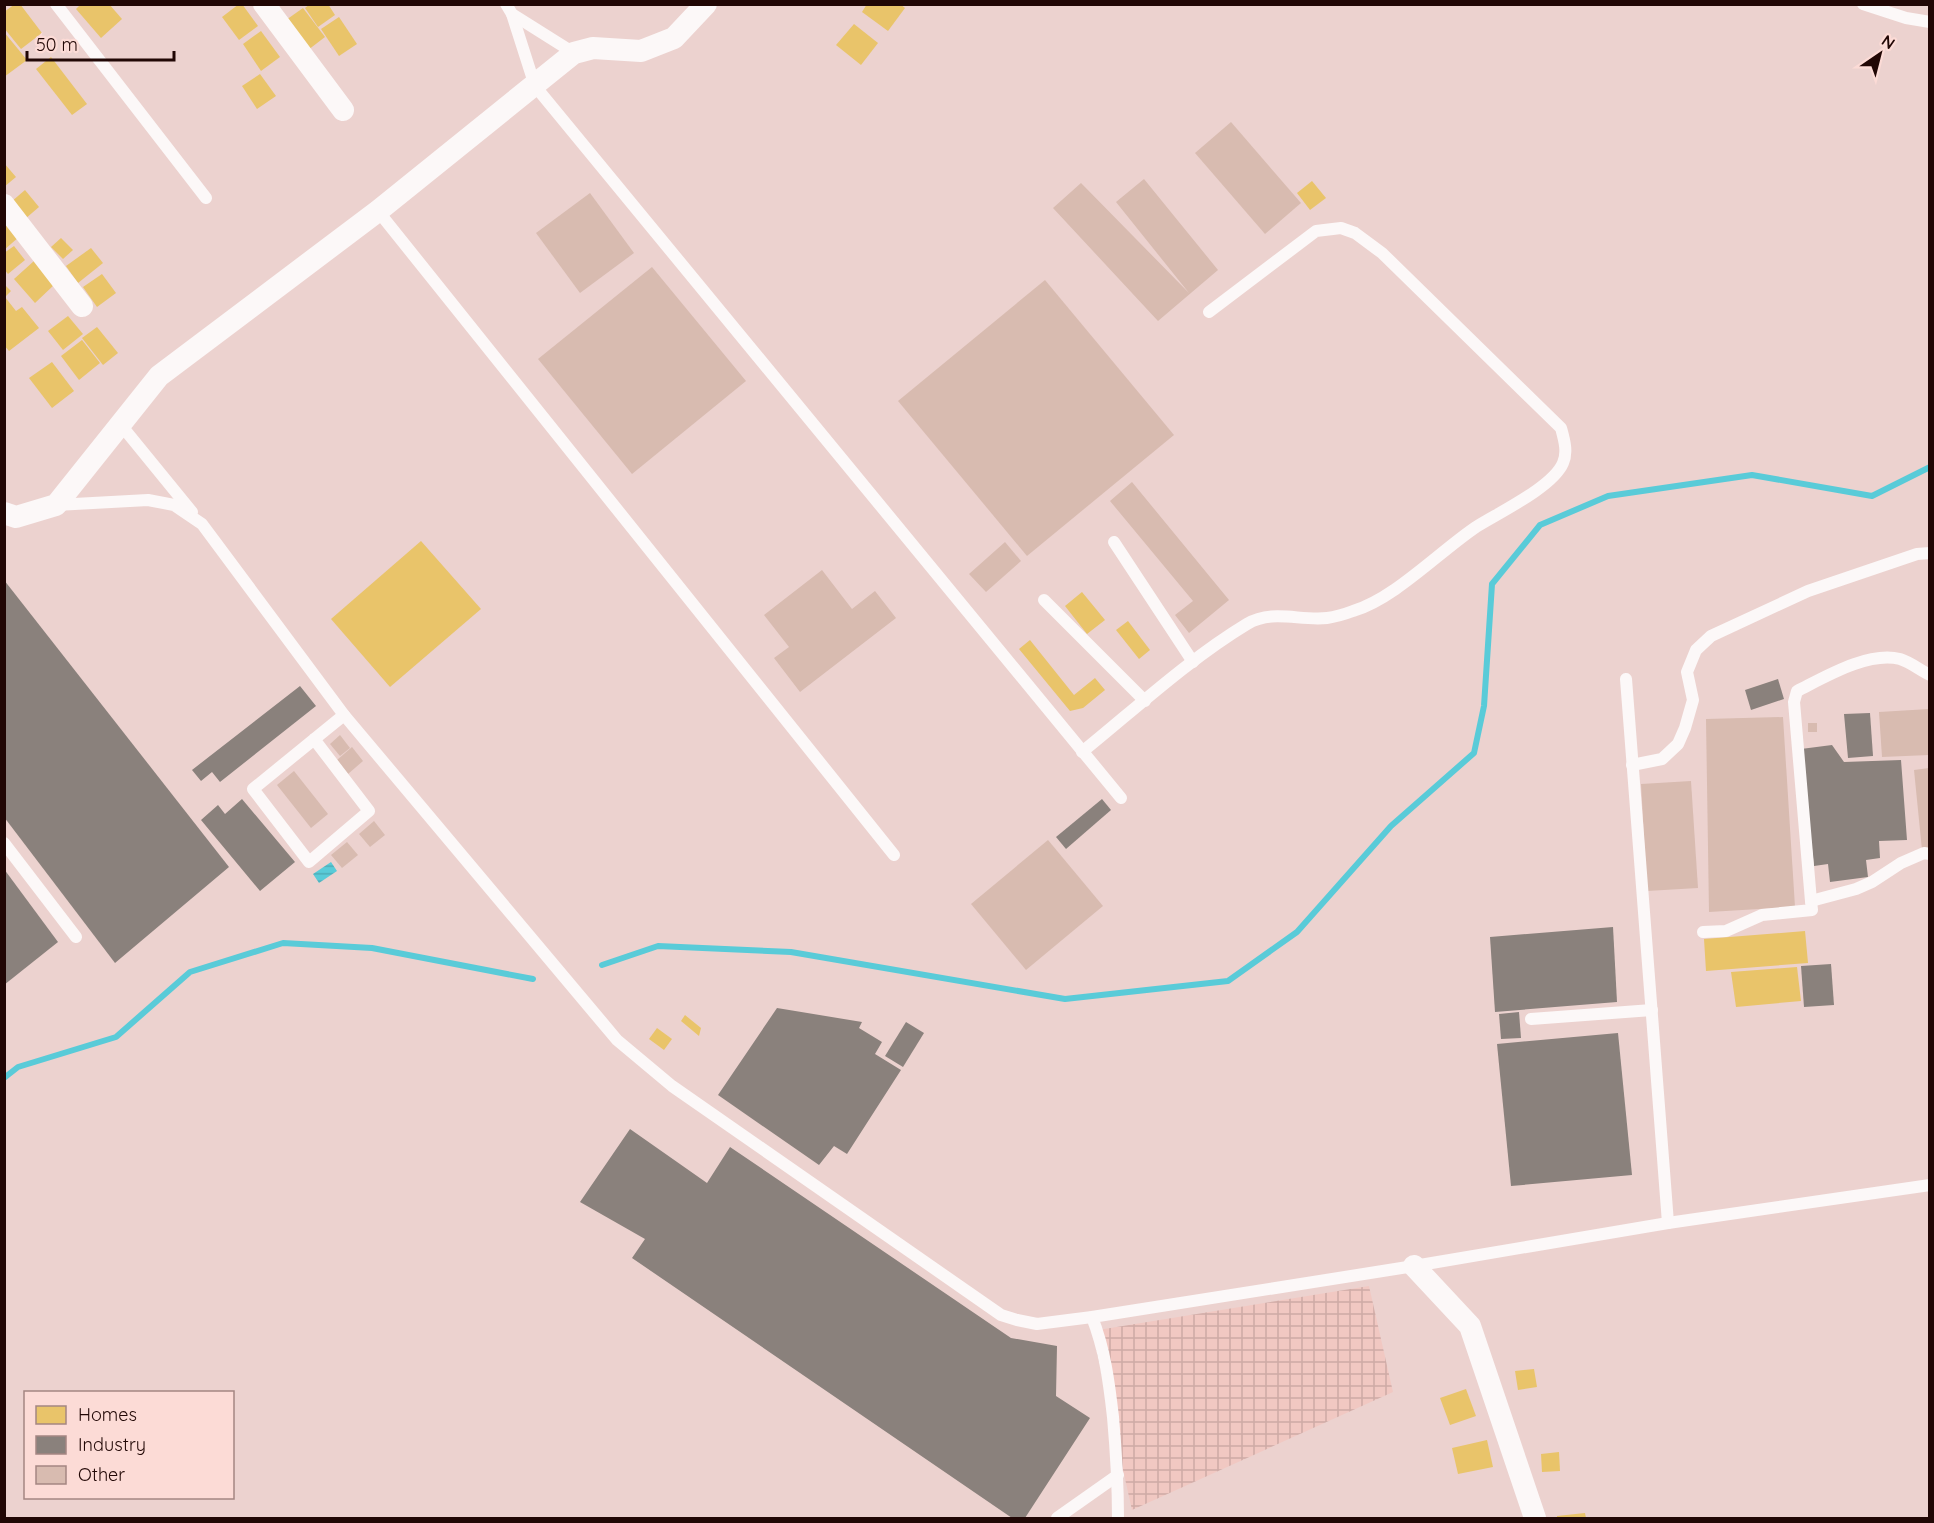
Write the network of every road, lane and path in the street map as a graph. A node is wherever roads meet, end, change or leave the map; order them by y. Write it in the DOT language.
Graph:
graph roads {
  1 [pos="56,4"];
  2 [pos="264,4"];
  3 [pos="706,4"];
  4 [pos="1863,4"];
  5 [pos="509,9"];
  6 [pos="1929,22"];
  7 [pos="574,53"];
  8 [pos="535,86"];
  9 [pos="343,110"];
  10 [pos="206,198"];
  11 [pos="4,205"];
  12 [pos="378,211"];
  13 [pos="82,306"];
  14 [pos="1209,312"];
  15 [pos="121,424"];
  16 [pos="56,505"];
  17 [pos="4,513"];
  18 [pos="202,524"];
  19 [pos="1114,542"];
  20 [pos="1929,553"];
  21 [pos="1044,600"];
  22 [pos="1193,662"];
  23 [pos="1929,675"];
  24 [pos="1626,679"];
  25 [pos="1145,701"];
  26 [pos="344,716"];
  27 [pos="315,739"];
  28 [pos="1082,752"];
  29 [pos="1632,765"];
  30 [pos="1120,798"];
  31 [pos="4,843"];
  32 [pos="1929,854"];
  33 [pos="894,855"];
  34 [pos="1811,901"];
  35 [pos="1703,932"];
  36 [pos="76,937"];
  37 [pos="1652,1010"];
  38 [pos="1531,1019"];
  39 [pos="1929,1185"];
  40 [pos="1668,1223"];
  41 [pos="1414,1266"];
  42 [pos="1092,1317"];
  43 [pos="1119,1475"];
  44 [pos="1057,1518"];
  45 [pos="1118,1518"];
  46 [pos="1535,1518"];
  1 -- 10 [label="lane"];
  2 -- 9 [label="street"];
  3 -- 7 [label="street"];
  4 -- 6 [label="lane"];
  5 -- 7 [label="lane"];
  5 -- 8 [label="lane"];
  7 -- 8 [label="street"];
  8 -- 12 [label="street"];
  8 -- 28 [label="lane"];
  11 -- 13 [label="street"];
  12 -- 15 [label="street"];
  12 -- 33 [label="lane"];
  14 -- 22 [label="lane"];
  15 -- 16 [label="street"];
  15 -- 18 [label="lane"];
  16 -- 17 [label="street"];
  16 -- 18 [label="lane"];
  18 -- 26 [label="lane"];
  19 -- 22 [label="lane"];
  20 -- 29 [label="lane"];
  21 -- 25 [label="lane"];
  22 -- 25 [label="lane"];
  23 -- 34 [label="lane"];
  24 -- 29 [label="lane"];
  25 -- 28 [label="lane"];
  26 -- 27 [label="lane"];
  26 -- 42 [label="lane"];
  27 -- 27 [label="lane"];
  28 -- 30 [label="lane"];
  29 -- 37 [label="lane"];
  31 -- 36 [label="lane"];
  32 -- 34 [label="lane"];
  34 -- 35 [label="lane"];
  37 -- 38 [label="lane"];
  37 -- 40 [label="lane"];
  39 -- 40 [label="lane"];
  40 -- 41 [label="lane"];
  41 -- 42 [label="lane"];
  41 -- 46 [label="street"];
  42 -- 43 [label="lane"];
  43 -- 44 [label="lane"];
  43 -- 45 [label="lane"];
}
